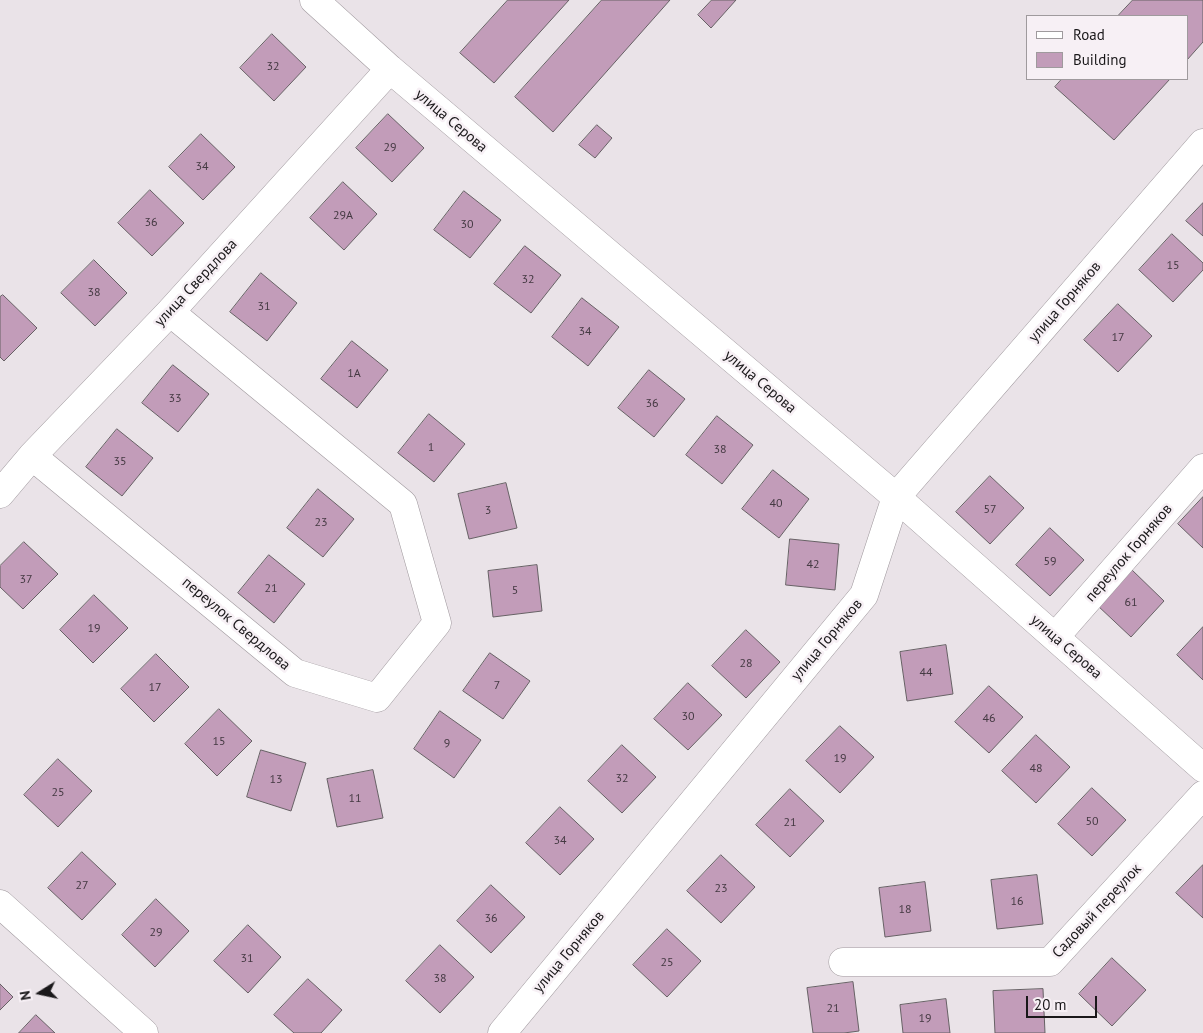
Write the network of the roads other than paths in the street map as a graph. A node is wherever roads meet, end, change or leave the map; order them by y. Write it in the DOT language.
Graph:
graph roads {
  1 [pos="314,0"];
  2 [pos="390,69"];
  3 [pos="1203,143"];
  4 [pos="170,312"];
  5 [pos="32,456"];
  6 [pos="1203,468"];
  7 [pos="0,494"];
  8 [pos="896,497"];
  9 [pos="1056,638"];
  10 [pos="1203,768"];
  11 [pos="1203,795"];
  12 [pos="0,904"];
  13 [pos="842,962"];
  14 [pos="144,1033"];
  15 [pos="502,1033"];
  1 -- 2 [label="street, улица Серова"];
  2 -- 4 [label="street, улица Свердлова"];
  2 -- 8 [label="street, улица Серова"];
  3 -- 8 [label="street, улица Горняков"];
  4 -- 5 [label="street, улица Свердлова"];
  4 -- 5 [label="street, переулок Свердлова"];
  5 -- 7 [label="street, улица Свердлова"];
  6 -- 9 [label="street, переулок Горняков"];
  8 -- 9 [label="street, улица Серова"];
  8 -- 15 [label="street, улица Горняков"];
  9 -- 10 [label="street, улица Серова"];
  11 -- 13 [label="street, Садовый переулок"];
  12 -- 14 [label="street"];
}
